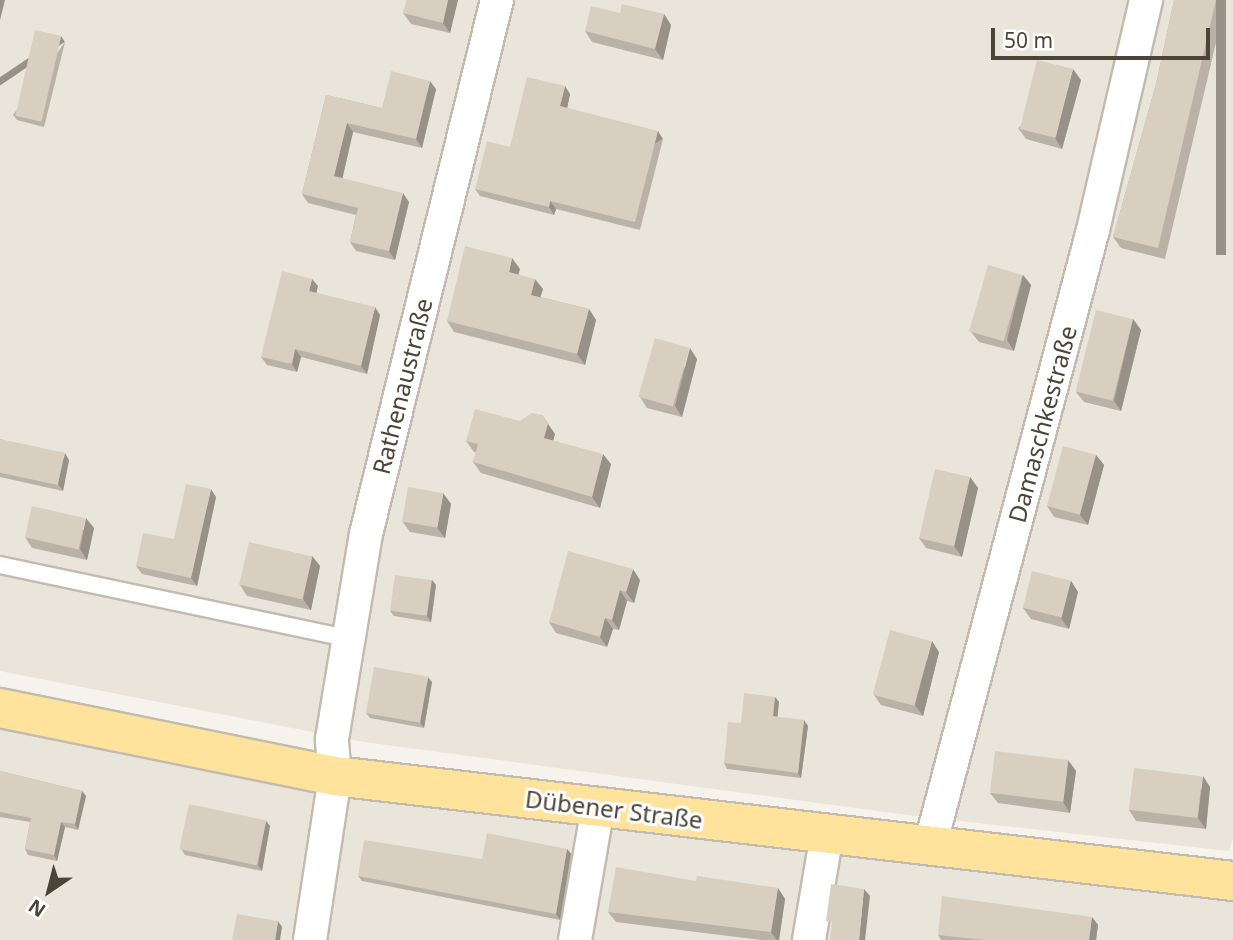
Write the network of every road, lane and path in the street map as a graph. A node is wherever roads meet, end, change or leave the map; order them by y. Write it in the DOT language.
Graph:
graph roads {
  1 [pos="496,0"];
  2 [pos="1146,0"];
  3 [pos="0,565"];
  4 [pos="346,638"];
  5 [pos="0,708"];
  6 [pos="335,776"];
  7 [pos="598,807"];
  8 [pos="827,834"];
  9 [pos="930,846"];
  10 [pos="1233,881"];
  11 [pos="310,940"];
  12 [pos="575,940"];
  13 [pos="809,940"];
  1 -- 4 [label="street, Rathenaustraße"];
  2 -- 9 [label="street, Damaschkestraße"];
  3 -- 4 [label="lane"];
  4 -- 6 [label="street, Rathenaustraße"];
  5 -- 6 [label="main road, Dübener Straße"];
  6 -- 7 [label="main road, Dübener Straße"];
  6 -- 11 [label="street, Rathenaustraße"];
  7 -- 8 [label="main road, Dübener Straße"];
  7 -- 12 [label="street"];
  8 -- 9 [label="main road, Dübener Straße"];
  8 -- 13 [label="street"];
  9 -- 10 [label="main road, Dübener Straße"];
}
